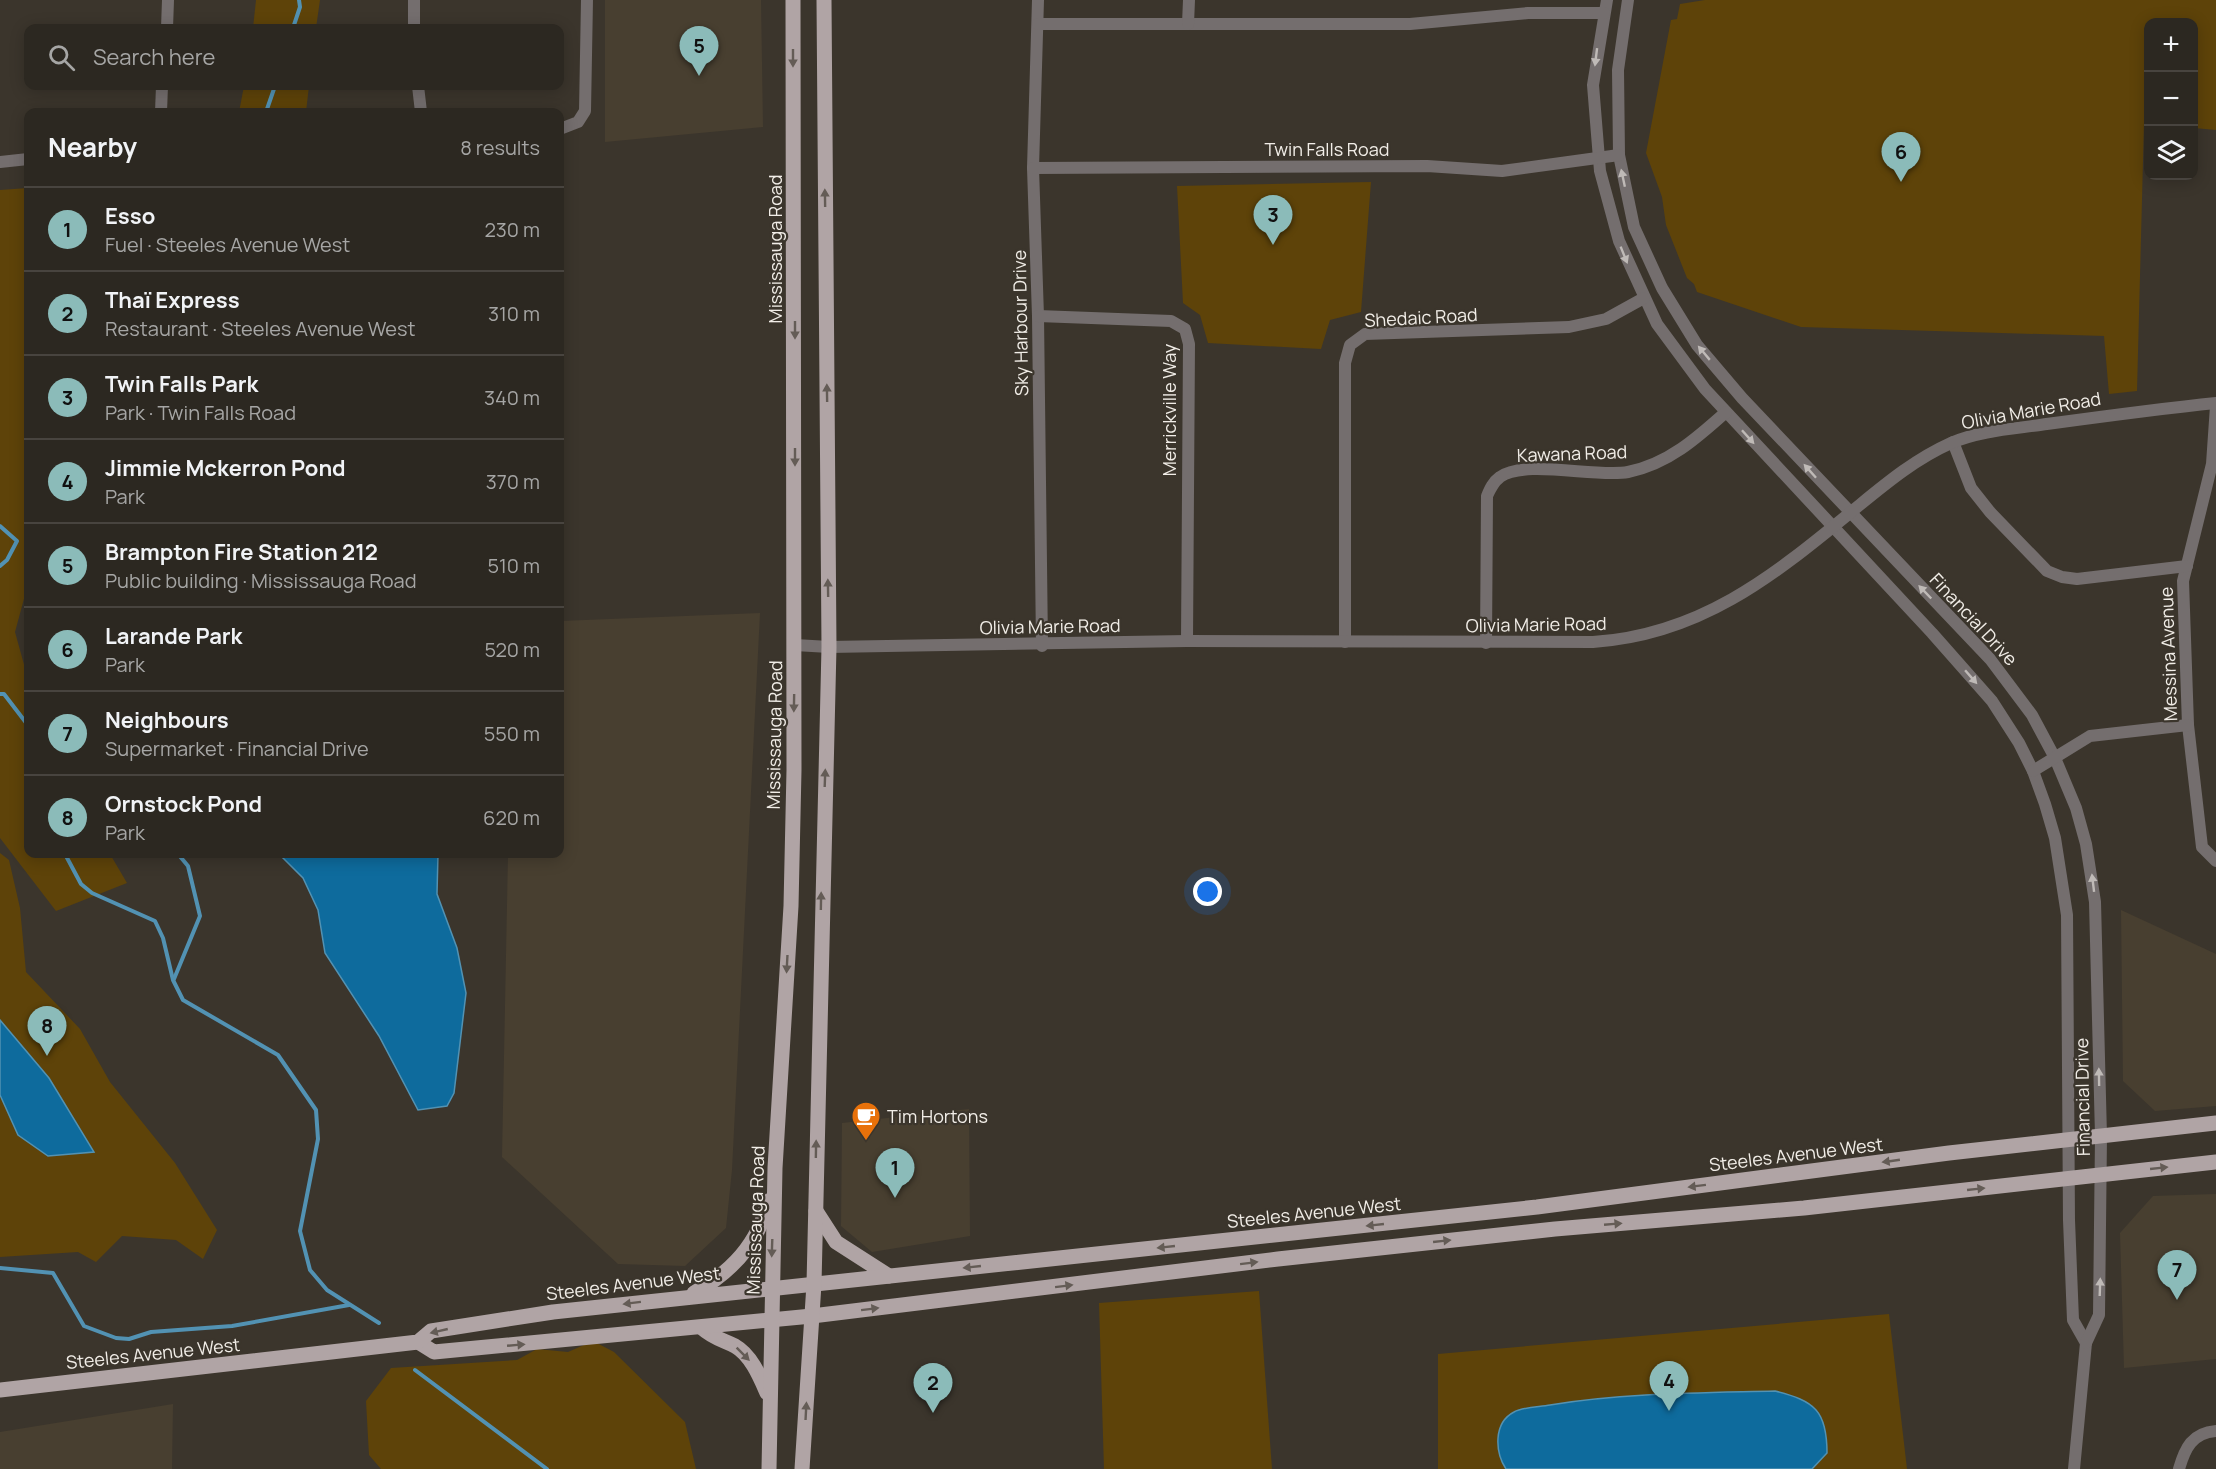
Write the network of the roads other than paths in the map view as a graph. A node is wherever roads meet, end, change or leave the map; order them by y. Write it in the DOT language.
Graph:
graph roads {
  1 [pos="168,0"];
  2 [pos="414,0"];
  3 [pos="587,0"];
  4 [pos="793,0"];
  5 [pos="824,0"];
  6 [pos="1038,0"];
  7 [pos="1189,0"];
  8 [pos="1628,0"];
  9 [pos="1606,6"];
  10 [pos="166,24"];
  11 [pos="414,24"];
  12 [pos="1038,24"];
  13 [pos="1188,24"];
  14 [pos="162,90"];
  15 [pos="418,90"];
  16 [pos="160,108"];
  17 [pos="421,108"];
  18 [pos="564,127"];
  19 [pos="1619,155"];
  20 [pos="1598,158"];
  21 [pos="24,159"];
  22 [pos="0,162"];
  23 [pos="1034,168"];
  24 [pos="1644,298"];
  25 [pos="1038,316"];
  26 [pos="2216,405"];
  27 [pos="1725,412"];
  28 [pos="1953,442"];
  29 [pos="1849,514"];
  30 [pos="1832,527"];
  31 [pos="2187,566"];
  32 [pos="1186,641"];
  33 [pos="1345,642"];
  34 [pos="1486,642"];
  35 [pos="795,645"];
  36 [pos="1042,645"];
  37 [pos="829,647"];
  38 [pos="2188,725"];
  39 [pos="2055,758"];
  40 [pos="2033,771"];
  41 [pos="2216,861"];
  42 [pos="2216,1123"];
  43 [pos="2101,1136"];
  44 [pos="2068,1139"];
  45 [pos="2216,1162"];
  46 [pos="775,1168"];
  47 [pos="2101,1174"];
  48 [pos="2069,1178"];
  49 [pos="814,1208"];
  50 [pos="889,1276"];
  51 [pos="814,1284"];
  52 [pos="772,1287"];
  53 [pos="690,1296"];
  54 [pos="812,1316"];
  55 [pos="771,1320"];
  56 [pos="702,1328"];
  57 [pos="418,1342"];
  58 [pos="2086,1343"];
  59 [pos="0,1390"];
  60 [pos="769,1397"];
  61 [pos="2216,1431"];
  62 [pos="769,1469"];
  63 [pos="802,1469"];
  64 [pos="2074,1469"];
  65 [pos="2179,1469"];
  1 -- 10 [label="street"];
  2 -- 11 [label="street"];
  3 -- 18 [label="street"];
  4 -- 35 [label="main road, Mississauga Road, one-way"];
  37 -- 5 [label="main road, one-way"];
  6 -- 12 [label="street, Sky Harbour Drive"];
  7 -- 13 [label="street"];
  8 -- 19 [label="street, Financial Drive"];
  9 -- 13 [label="street"];
  9 -- 20 [label="street, Financial Drive, one-way"];
  12 -- 13 [label="street"];
  12 -- 23 [label="street, Sky Harbour Drive"];
  14 -- 16 [label="street"];
  15 -- 17 [label="street"];
  19 -- 20 [label="street, Twin Falls Road"];
  29 -- 19 [label="street, Financial Drive, one-way"];
  20 -- 23 [label="street, Twin Falls Road"];
  20 -- 24 [label="street, Financial Drive, one-way"];
  21 -- 22 [label="street"];
  23 -- 25 [label="street, Sky Harbour Drive"];
  24 -- 27 [label="street, Financial Drive"];
  24 -- 33 [label="street, Shedaic Road"];
  25 -- 32 [label="street, Merrickville Way"];
  25 -- 36 [label="street, Sky Harbour Drive"];
  26 -- 28 [label="street, Olivia Marie Road"];
  26 -- 31 [label="street, Messina Avenue"];
  27 -- 30 [label="street, Financial Drive, one-way"];
  27 -- 34 [label="street, Kawana Road"];
  28 -- 29 [label="street, Olivia Marie Road"];
  28 -- 31 [label="street"];
  29 -- 30 [label="street, Olivia Marie Road"];
  39 -- 29 [label="street, Financial Drive, one-way"];
  30 -- 34 [label="street, Olivia Marie Road"];
  30 -- 40 [label="street, Financial Drive, one-way"];
  31 -- 38 [label="street, Messina Avenue"];
  32 -- 33 [label="street, Olivia Marie Road"];
  32 -- 36 [label="street, Olivia Marie Road"];
  33 -- 34 [label="street, Olivia Marie Road"];
  35 -- 37 [label="street, Olivia Marie Road"];
  35 -- 46 [label="main road, Mississauga Road, one-way"];
  36 -- 37 [label="street, Olivia Marie Road"];
  49 -- 37 [label="main road, one-way"];
  38 -- 39 [label="street"];
  38 -- 41 [label="street, Messina Avenue"];
  39 -- 40 [label="street"];
  43 -- 39 [label="street, Financial Drive, one-way"];
  40 -- 44 [label="street, Financial Drive"];
  42 -- 43 [label="main road, Steeles Avenue West"];
  43 -- 44 [label="main road, Steeles Avenue West"];
  43 -- 47 [label="street, Financial Drive"];
  44 -- 48 [label="street, Financial Drive"];
  44 -- 50 [label="main road, Steeles Avenue West, one-way"];
  47 -- 45 [label="main road, Steeles Avenue West, one-way"];
  46 -- 52 [label="main road, Mississauga Road, one-way"];
  46 -- 53 [label="main road"];
  47 -- 48 [label="main road, Steeles Avenue West"];
  58 -- 47 [label="street, Financial Drive, one-way"];
  54 -- 48 [label="main road, Steeles Avenue West, one-way"];
  48 -- 58 [label="street, Financial Drive"];
  49 -- 50 [label="main road"];
  49 -- 51 [label="main road"];
  50 -- 51 [label="main road, Steeles Avenue West"];
  51 -- 52 [label="main road, Steeles Avenue West"];
  51 -- 54 [label="main road"];
  52 -- 53 [label="main road, Steeles Avenue West"];
  52 -- 55 [label="main road, Mississauga Road"];
  53 -- 57 [label="main road, Steeles Avenue West, one-way"];
  54 -- 55 [label="main road, Steeles Avenue West"];
  63 -- 54 [label="main road, one-way"];
  55 -- 56 [label="main road, Steeles Avenue West"];
  55 -- 60 [label="main road, Mississauga Road"];
  57 -- 56 [label="main road, Steeles Avenue West, one-way"];
  56 -- 60 [label="main road, one-way"];
  57 -- 59 [label="main road, Steeles Avenue West"];
  58 -- 64 [label="street, Financial Drive"];
  60 -- 62 [label="main road, Mississauga Road"];
  61 -- 65 [label="street"];
}
